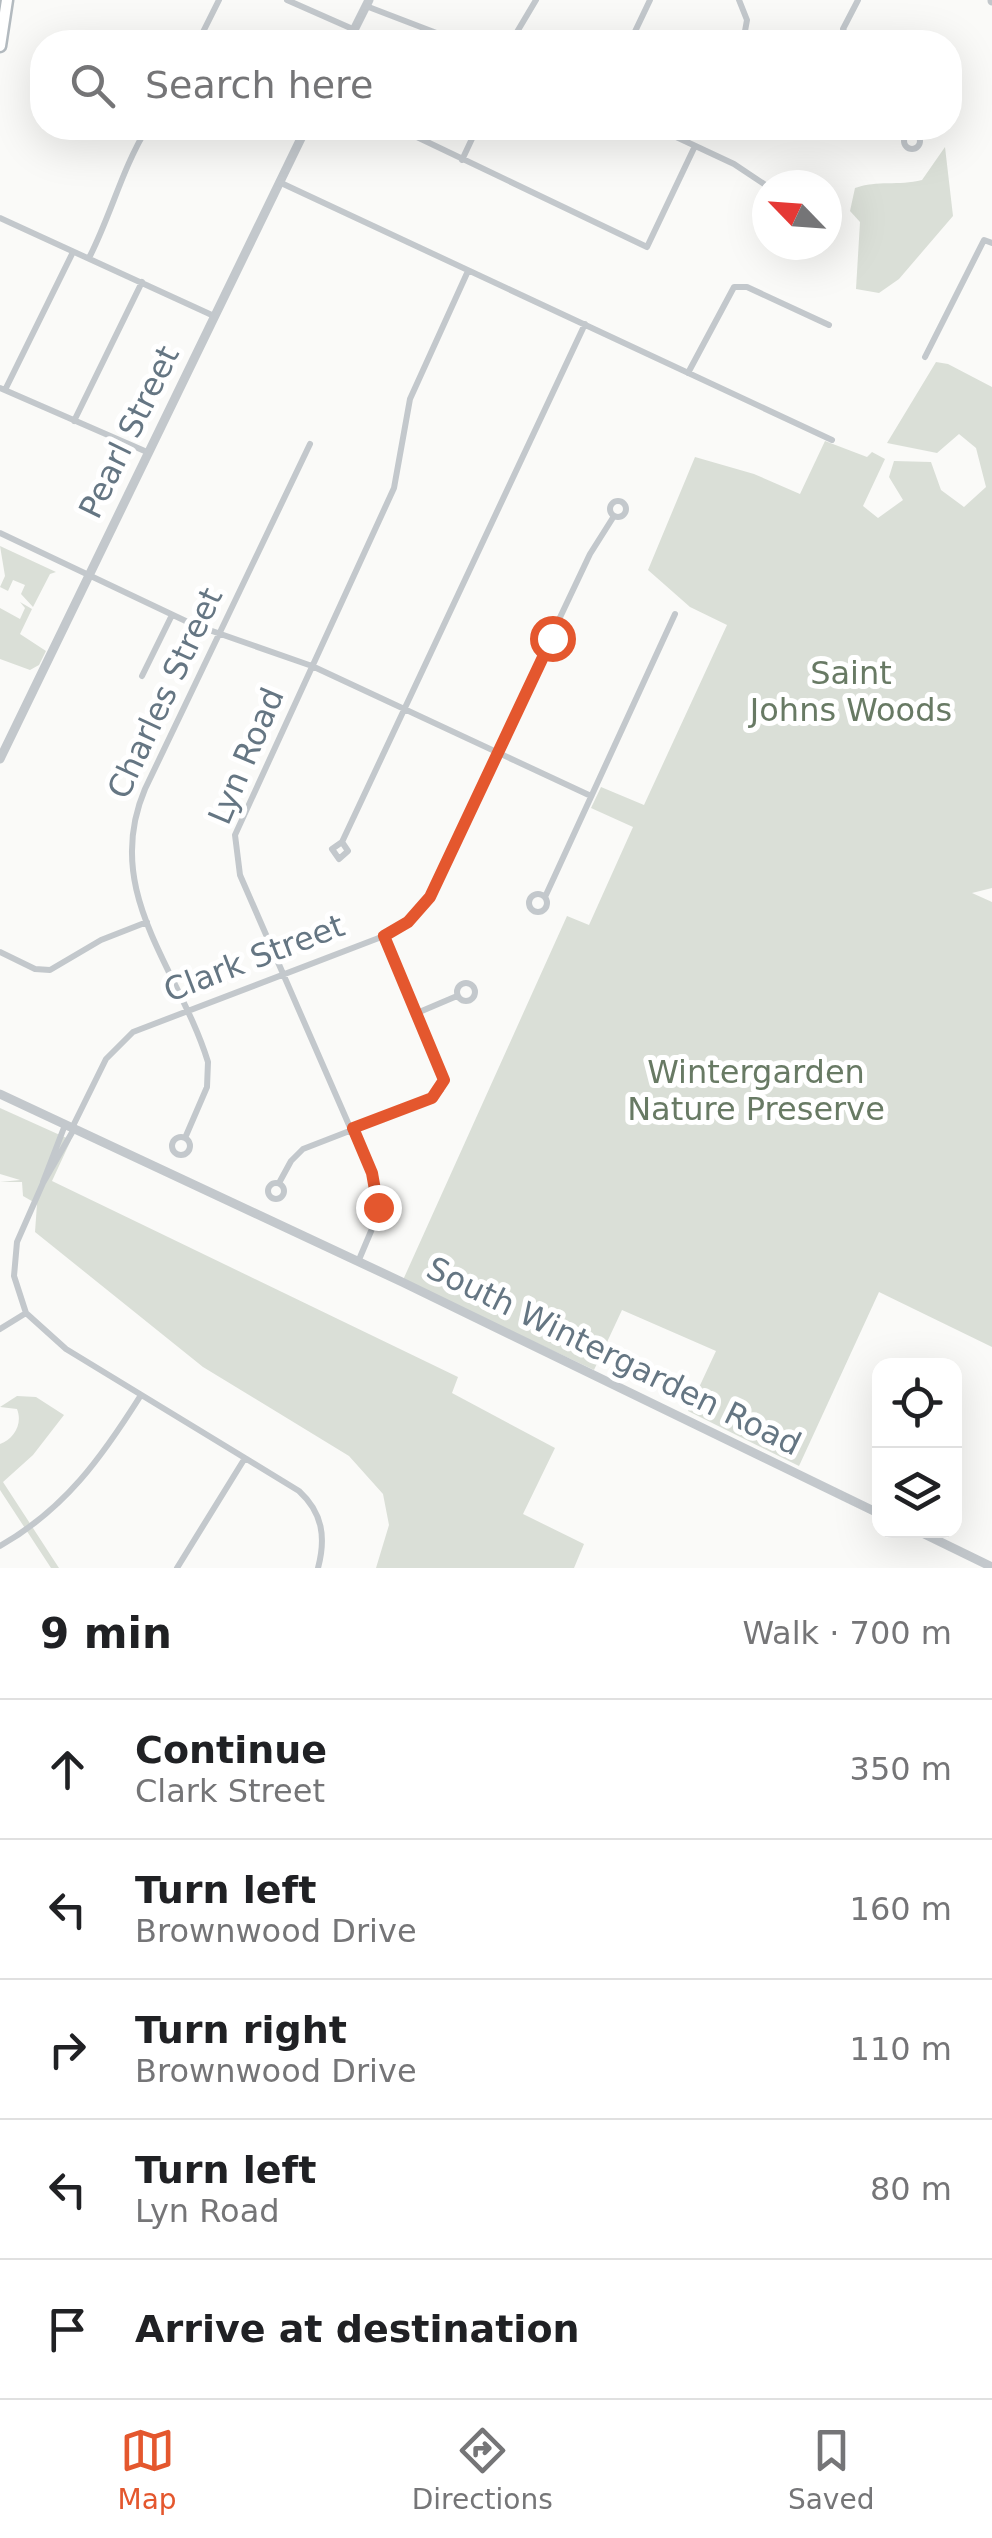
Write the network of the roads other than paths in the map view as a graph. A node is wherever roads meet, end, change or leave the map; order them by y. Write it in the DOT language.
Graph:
graph roads {
  1 [pos="7,0"];
  2 [pos="219,0"];
  3 [pos="287,0"];
  4 [pos="536,0"];
  5 [pos="650,0"];
  6 [pos="738,0"];
  7 [pos="858,0"];
  8 [pos="368,3"];
  9 [pos="204,30"];
  10 [pos="355,30"];
  11 [pos="432,30"];
  12 [pos="518,30"];
  13 [pos="636,30"];
  14 [pos="745,30"];
  15 [pos="844,30"];
  16 [pos="0,46"];
  17 [pos="140,140"];
  18 [pos="300,140"];
  19 [pos="422,140"];
  20 [pos="472,140"];
  21 [pos="682,140"];
  22 [pos="695,146"];
  23 [pos="462,160"];
  24 [pos="752,178"];
  25 [pos="280,182"];
  26 [pos="0,218"];
  27 [pos="988,242"];
  28 [pos="72,252"];
  29 [pos="89,258"];
  30 [pos="468,271"];
  31 [pos="142,282"];
  32 [pos="214,316"];
  33 [pos="585,324"];
  34 [pos="829,325"];
  35 [pos="925,356"];
  36 [pos="688,373"];
  37 [pos="2,389"];
  38 [pos="74,421"];
  39 [pos="832,440"];
  40 [pos="310,444"];
  41 [pos="147,452"];
  42 [pos="614,516"];
  43 [pos="0,533"];
  44 [pos="86,575"];
  45 [pos="676,614"];
  46 [pos="172,615"];
  47 [pos="218,634"];
  48 [pos="312,666"];
  49 [pos="142,676"];
  50 [pos="406,709"];
  51 [pos="498,752"];
  52 [pos="0,759"];
  53 [pos="591,796"];
  54 [pos="342,842"];
  55 [pos="544,897"];
  56 [pos="148,922"];
  57 [pos="384,936"];
  58 [pos="0,952"];
  59 [pos="284,974"];
  60 [pos="457,996"];
  61 [pos="187,1010"];
  62 [pos="417,1013"];
  63 [pos="0,1094"];
  64 [pos="70,1128"];
  65 [pos="353,1128"];
  66 [pos="185,1138"];
  67 [pos="280,1183"];
  68 [pos="358,1262"];
  69 [pos="26,1313"];
  70 [pos="0,1329"];
  71 [pos="141,1395"];
  72 [pos="246,1458"];
  73 [pos="872,1510"];
  74 [pos="932,1538"];
  75 [pos="0,1546"];
  76 [pos="174,1568"];
  77 [pos="318,1568"];
  78 [pos="992,1568"];
  1 -- 16 [label="main road"];
  2 -- 9 [label="street"];
  3 -- 10 [label="street"];
  4 -- 12 [label="street"];
  5 -- 13 [label="street"];
  6 -- 14 [label="street"];
  7 -- 15 [label="street"];
  8 -- 10 [label="street"];
  8 -- 11 [label="street"];
  17 -- 29 [label="street"];
  18 -- 25 [label="street, Pearl Street"];
  19 -- 23 [label="street"];
  20 -- 23 [label="street"];
  21 -- 22 [label="street"];
  22 -- 23 [label="street"];
  22 -- 24 [label="street"];
  25 -- 30 [label="street"];
  25 -- 32 [label="street, Pearl Street"];
  26 -- 28 [label="street"];
  27 -- 35 [label="street"];
  28 -- 29 [label="street"];
  28 -- 37 [label="street"];
  29 -- 31 [label="street"];
  30 -- 33 [label="street"];
  30 -- 48 [label="street, Lyn Road"];
  31 -- 32 [label="street"];
  31 -- 38 [label="street"];
  32 -- 41 [label="street, Pearl Street"];
  33 -- 36 [label="street"];
  33 -- 50 [label="street"];
  34 -- 36 [label="street"];
  36 -- 39 [label="street"];
  37 -- 38 [label="street"];
  38 -- 41 [label="street"];
  40 -- 47 [label="street, Charles Street"];
  41 -- 44 [label="street, Pearl Street"];
  42 -- 51 [label="street, Clark Street"];
  43 -- 44 [label="street"];
  44 -- 46 [label="street"];
  44 -- 52 [label="street, Pearl Street"];
  45 -- 53 [label="street"];
  46 -- 47 [label="street"];
  46 -- 49 [label="street"];
  47 -- 48 [label="street"];
  47 -- 56 [label="street, Charles Street"];
  48 -- 50 [label="street"];
  48 -- 59 [label="street, Lyn Road"];
  50 -- 51 [label="street"];
  50 -- 54 [label="street"];
  51 -- 53 [label="street"];
  51 -- 57 [label="street, Clark Street"];
  53 -- 55 [label="street"];
  56 -- 58 [label="street"];
  56 -- 61 [label="street, Charles Street"];
  57 -- 59 [label="street, Clark Street"];
  57 -- 62 [label="street"];
  59 -- 61 [label="street, Clark Street"];
  59 -- 65 [label="street, Lyn Road"];
  60 -- 62 [label="street"];
  61 -- 64 [label="street, Clark Street"];
  61 -- 66 [label="street, Charles Street"];
  62 -- 65 [label="street"];
  63 -- 64 [label="street, South Wintergarden Road"];
  64 -- 68 [label="street, South Wintergarden Road"];
  64 -- 69 [label="street, Clark Street"];
  65 -- 67 [label="street"];
  65 -- 68 [label="street, Lyn Road"];
  68 -- 73 [label="street, South Wintergarden Road"];
  69 -- 70 [label="street"];
  69 -- 71 [label="street"];
  71 -- 72 [label="street"];
  71 -- 75 [label="street"];
  72 -- 76 [label="street"];
  72 -- 77 [label="street"];
  74 -- 78 [label="street"];
}
